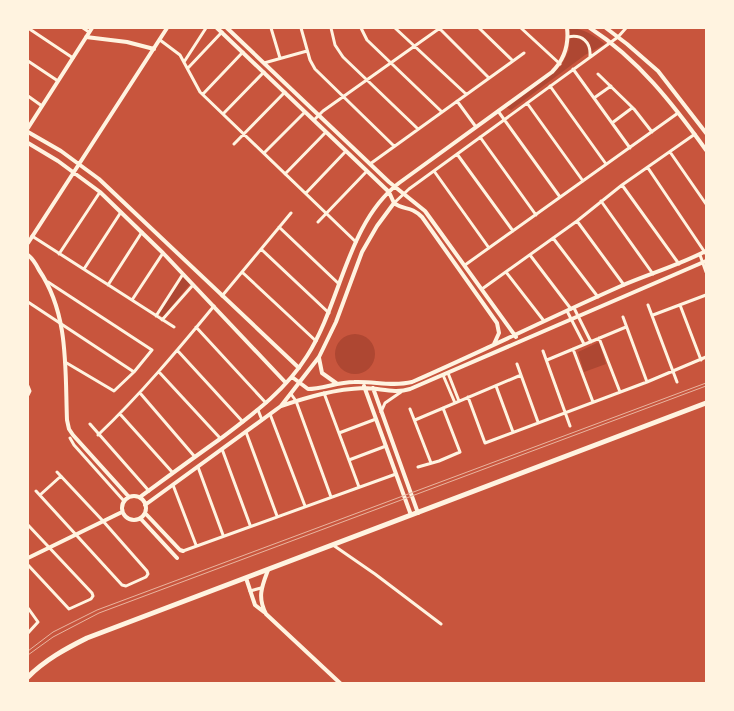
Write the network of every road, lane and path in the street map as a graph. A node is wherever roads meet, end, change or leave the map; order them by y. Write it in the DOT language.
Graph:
graph roads {
  1 [pos="28,28"];
  2 [pos="83,28"];
  3 [pos="168,28"];
  4 [pos="206,28"];
  5 [pos="217,28"];
  6 [pos="226,28"];
  7 [pos="271,28"];
  8 [pos="301,28"];
  9 [pos="331,28"];
  10 [pos="361,28"];
  11 [pos="395,28"];
  12 [pos="439,28"];
  13 [pos="479,28"];
  14 [pos="521,28"];
  15 [pos="567,28"];
  16 [pos="590,28"];
  17 [pos="606,28"];
  18 [pos="626,28"];
  19 [pos="91,30"];
  20 [pos="222,32"];
  21 [pos="86,37"];
  22 [pos="568,37"];
  23 [pos="618,37"];
  24 [pos="160,40"];
  25 [pos="610,42"];
  26 [pos="415,45"];
  27 [pos="154,49"];
  28 [pos="307,51"];
  29 [pos="243,52"];
  30 [pos="524,53"];
  31 [pos="590,57"];
  32 [pos="73,58"];
  33 [pos="280,58"];
  34 [pos="28,61"];
  35 [pos="513,61"];
  36 [pos="184,62"];
  37 [pos="264,63"];
  38 [pos="390,63"];
  39 [pos="560,64"];
  40 [pos="188,68"];
  41 [pos="573,69"];
  42 [pos="264,72"];
  43 [pos="598,74"];
  44 [pos="490,78"];
  45 [pos="367,80"];
  46 [pos="58,81"];
  47 [pos="550,86"];
  48 [pos="611,86"];
  49 [pos="285,92"];
  50 [pos="203,94"];
  51 [pos="466,94"];
  52 [pos="28,96"];
  53 [pos="343,97"];
  54 [pos="594,98"];
  55 [pos="458,101"];
  56 [pos="527,103"];
  57 [pos="42,106"];
  58 [pos="632,108"];
  59 [pos="498,111"];
  60 [pos="305,112"];
  61 [pos="442,112"];
  62 [pos="678,113"];
  63 [pos="223,114"];
  64 [pos="318,115"];
  65 [pos="314,120"];
  66 [pos="504,120"];
  67 [pos="612,123"];
  68 [pos="476,127"];
  69 [pos="418,129"];
  70 [pos="28,130"];
  71 [pos="326,132"];
  72 [pos="652,132"];
  73 [pos="706,133"];
  74 [pos="244,134"];
  75 [pos="695,134"];
  76 [pos="480,137"];
  77 [pos="28,143"];
  78 [pos="234,144"];
  79 [pos="394,146"];
  80 [pos="706,147"];
  81 [pos="630,148"];
  82 [pos="346,151"];
  83 [pos="670,152"];
  84 [pos="264,153"];
  85 [pos="457,154"];
  86 [pos="80,164"];
  87 [pos="370,164"];
  88 [pos="606,164"];
  89 [pos="648,168"];
  90 [pos="434,170"];
  91 [pos="367,171"];
  92 [pos="74,172"];
  93 [pos="285,174"];
  94 [pos="583,181"];
  95 [pos="622,185"];
  96 [pos="394,186"];
  97 [pos="100,192"];
  98 [pos="389,192"];
  99 [pos="306,193"];
  100 [pos="404,194"];
  101 [pos="560,198"];
  102 [pos="601,200"];
  103 [pos="394,203"];
  104 [pos="706,204"];
  105 [pos="121,212"];
  106 [pos="326,213"];
  107 [pos="291,214"];
  108 [pos="536,215"];
  109 [pos="577,221"];
  110 [pos="318,222"];
  111 [pos="279,228"];
  112 [pos="513,231"];
  113 [pos="142,232"];
  114 [pos="30,235"];
  115 [pos="553,238"];
  116 [pos="356,242"];
  117 [pos="28,243"];
  118 [pos="490,248"];
  119 [pos="261,249"];
  120 [pos="706,252"];
  121 [pos="163,253"];
  122 [pos="59,254"];
  123 [pos="700,254"];
  124 [pos="28,255"];
  125 [pos="530,255"];
  126 [pos="705,262"];
  127 [pos="679,264"];
  128 [pos="465,266"];
  129 [pos="84,270"];
  130 [pos="242,272"];
  131 [pos="506,272"];
  132 [pos="706,272"];
  133 [pos="183,274"];
  134 [pos="653,274"];
  135 [pos="48,282"];
  136 [pos="339,284"];
  137 [pos="108,285"];
  138 [pos="193,285"];
  139 [pos="624,285"];
  140 [pos="482,289"];
  141 [pos="222,296"];
  142 [pos="706,296"];
  143 [pos="598,297"];
  144 [pos="132,300"];
  145 [pos="28,302"];
  146 [pos="648,305"];
  147 [pos="680,305"];
  148 [pos="214,306"];
  149 [pos="571,309"];
  150 [pos="329,313"];
  151 [pos="653,315"];
  152 [pos="156,316"];
  153 [pos="578,317"];
  154 [pos="623,317"];
  155 [pos="572,319"];
  156 [pos="162,320"];
  157 [pos="544,321"];
  158 [pos="62,325"];
  159 [pos="196,327"];
  160 [pos="174,328"];
  161 [pos="626,328"];
  162 [pos="515,336"];
  163 [pos="600,338"];
  164 [pos="316,341"];
  165 [pos="519,342"];
  166 [pos="591,342"];
  167 [pos="584,344"];
  168 [pos="492,347"];
  169 [pos="573,349"];
  170 [pos="177,350"];
  171 [pos="543,351"];
  172 [pos="319,357"];
  173 [pos="706,357"];
  174 [pos="547,360"];
  175 [pos="701,360"];
  176 [pos="65,362"];
  177 [pos="517,364"];
  178 [pos="298,368"];
  179 [pos="673,371"];
  180 [pos="134,372"];
  181 [pos="159,372"];
  182 [pos="448,373"];
  183 [pos="443,375"];
  184 [pos="521,375"];
  185 [pos="292,377"];
  186 [pos="362,382"];
  187 [pos="370,382"];
  188 [pos="647,382"];
  189 [pos="677,382"];
  190 [pos="300,383"];
  191 [pos="336,383"];
  192 [pos="286,384"];
  193 [pos="28,386"];
  194 [pos="496,386"];
  195 [pos="365,388"];
  196 [pos="373,388"];
  197 [pos="401,392"];
  198 [pos="620,392"];
  199 [pos="140,393"];
  200 [pos="324,393"];
  201 [pos="291,394"];
  202 [pos="28,395"];
  203 [pos="468,397"];
  204 [pos="460,401"];
  205 [pos="296,402"];
  206 [pos="593,402"];
  207 [pos="266,403"];
  208 [pos="454,403"];
  209 [pos="706,403"];
  210 [pos="281,406"];
  211 [pos="410,408"];
  212 [pos="443,408"];
  213 [pos="258,410"];
  214 [pos="566,412"];
  215 [pos="381,413"];
  216 [pos="120,414"];
  217 [pos="270,414"];
  218 [pos="376,419"];
  219 [pos="262,420"];
  220 [pos="415,420"];
  221 [pos="243,422"];
  222 [pos="538,422"];
  223 [pos="90,424"];
  224 [pos="570,426"];
  225 [pos="246,432"];
  226 [pos="513,432"];
  227 [pos="338,433"];
  228 [pos="98,435"];
  229 [pos="71,436"];
  230 [pos="220,438"];
  231 [pos="386,446"];
  232 [pos="222,450"];
  233 [pos="195,457"];
  234 [pos="348,460"];
  235 [pos="431,463"];
  236 [pos="400,464"];
  237 [pos="198,467"];
  238 [pos="393,467"];
  239 [pos="418,467"];
  240 [pos="57,472"];
  241 [pos="173,473"];
  242 [pos="396,474"];
  243 [pos="61,476"];
  244 [pos="174,485"];
  245 [pos="359,487"];
  246 [pos="36,491"];
  247 [pos="149,491"];
  248 [pos="40,495"];
  249 [pos="129,497"];
  250 [pos="140,497"];
  251 [pos="332,497"];
  252 [pos="124,501"];
  253 [pos="145,505"];
  254 [pos="304,506"];
  255 [pos="122,512"];
  256 [pos="145,513"];
  257 [pos="418,513"];
  258 [pos="411,515"];
  259 [pos="277,516"];
  260 [pos="140,518"];
  261 [pos="103,521"];
  262 [pos="28,525"];
  263 [pos="250,526"];
  264 [pos="75,534"];
  265 [pos="223,535"];
  266 [pos="196,545"];
  267 [pos="333,545"];
  268 [pos="49,547"];
  269 [pos="183,551"];
  270 [pos="28,558"];
  271 [pos="177,558"];
  272 [pos="28,565"];
  273 [pos="268,570"];
  274 [pos="246,578"];
  275 [pos="261,588"];
  276 [pos="250,591"];
  277 [pos="28,608"];
  278 [pos="266,614"];
  279 [pos="441,624"];
  280 [pos="28,633"];
  281 [pos="28,677"];
  282 [pos="341,684"];
  1 -- 32 [label="street"];
  2 -- 19 [label="street"];
  3 -- 24 [label="street"];
  4 -- 36 [label="street"];
  5 -- 20 [label="street"];
  6 -- 37 [label="street"];
  7 -- 33 [label="street"];
  8 -- 28 [label="street"];
  9 -- 45 [label="street"];
  10 -- 38 [label="street"];
  11 -- 26 [label="street"];
  12 -- 26 [label="street"];
  12 -- 44 [label="street"];
  13 -- 35 [label="street"];
  14 -- 39 [label="street"];
  15 -- 22 [label="street"];
  16 -- 25 [label="street"];
  17 -- 23 [label="street"];
  18 -- 23 [label="street"];
  19 -- 21 [label="street"];
  20 -- 29 [label="street"];
  20 -- 40 [label="street"];
  21 -- 27 [label="street"];
  21 -- 32 [label="street"];
  22 -- 31 [label="street"];
  22 -- 39 [label="street"];
  23 -- 25 [label="street"];
  23 -- 73 [label="street"];
  24 -- 27 [label="street"];
  24 -- 36 [label="street"];
  25 -- 31 [label="street"];
  25 -- 62 [label="street"];
  26 -- 38 [label="street"];
  26 -- 51 [label="street"];
  27 -- 86 [label="street"];
  28 -- 33 [label="street"];
  28 -- 53 [label="street"];
  29 -- 42 [label="street"];
  29 -- 50 [label="street"];
  30 -- 35 [label="street"];
  31 -- 41 [label="street"];
  32 -- 46 [label="street"];
  33 -- 37 [label="street"];
  34 -- 46 [label="street"];
  35 -- 44 [label="street"];
  36 -- 40 [label="street"];
  37 -- 64 [label="street"];
  38 -- 45 [label="street"];
  38 -- 61 [label="street"];
  39 -- 59 [label="street"];
  40 -- 50 [label="street"];
  41 -- 47 [label="street"];
  41 -- 54 [label="street"];
  42 -- 49 [label="street"];
  42 -- 63 [label="street"];
  43 -- 48 [label="street"];
  44 -- 51 [label="street"];
  45 -- 53 [label="street"];
  45 -- 69 [label="street"];
  46 -- 57 [label="street"];
  47 -- 56 [label="street"];
  47 -- 88 [label="street"];
  48 -- 54 [label="street"];
  48 -- 58 [label="street"];
  49 -- 60 [label="street"];
  49 -- 74 [label="street"];
  50 -- 63 [label="street"];
  51 -- 55 [label="street"];
  52 -- 57 [label="street"];
  53 -- 64 [label="street"];
  53 -- 79 [label="street"];
  54 -- 67 [label="street"];
  55 -- 61 [label="street"];
  55 -- 68 [label="street"];
  56 -- 66 [label="street"];
  56 -- 94 [label="street"];
  57 -- 70 [label="street"];
  58 -- 67 [label="street"];
  58 -- 72 [label="street"];
  59 -- 66 [label="street"];
  59 -- 68 [label="street"];
  60 -- 65 [label="street"];
  60 -- 84 [label="street"];
  61 -- 69 [label="street"];
  62 -- 72 [label="street"];
  62 -- 75 [label="street"];
  63 -- 74 [label="street"];
  64 -- 65 [label="street"];
  64 -- 87 [label="street"];
  65 -- 71 [label="street"];
  66 -- 76 [label="street"];
  66 -- 101 [label="street"];
  67 -- 81 [label="street"];
  68 -- 96 [label="street"];
  69 -- 79 [label="street"];
  70 -- 86 [label="street"];
  71 -- 82 [label="street"];
  71 -- 93 [label="street"];
  72 -- 81 [label="street"];
  74 -- 78 [label="street"];
  74 -- 84 [label="street"];
  75 -- 80 [label="street"];
  75 -- 83 [label="street"];
  76 -- 85 [label="street"];
  76 -- 108 [label="street"];
  77 -- 92 [label="street"];
  79 -- 87 [label="street"];
  81 -- 88 [label="street"];
  82 -- 91 [label="street"];
  82 -- 99 [label="street"];
  83 -- 89 [label="street"];
  83 -- 104 [label="street"];
  84 -- 93 [label="street"];
  85 -- 90 [label="street"];
  85 -- 112 [label="street"];
  86 -- 92 [label="street"];
  86 -- 141 [label="street"];
  87 -- 96 [label="street"];
  88 -- 94 [label="street"];
  89 -- 95 [label="street"];
  89 -- 120 [label="street"];
  90 -- 100 [label="street"];
  90 -- 118 [label="street"];
  91 -- 98 [label="street"];
  91 -- 106 [label="street"];
  92 -- 97 [label="street"];
  92 -- 114 [label="street"];
  93 -- 99 [label="street"];
  94 -- 101 [label="street"];
  95 -- 102 [label="street"];
  95 -- 127 [label="street"];
  96 -- 98 [label="street"];
  96 -- 100 [label="street"];
  97 -- 105 [label="street"];
  97 -- 122 [label="street"];
  98 -- 103 [label="street"];
  98 -- 116 [label="street"];
  99 -- 106 [label="street"];
  100 -- 103 [label="street"];
  100 -- 128 [label="street"];
  101 -- 108 [label="street"];
  102 -- 109 [label="street"];
  102 -- 134 [label="street"];
  103 -- 168 [label="street"];
  103 -- 172 [label="street"];
  105 -- 113 [label="street"];
  105 -- 129 [label="street"];
  106 -- 110 [label="street"];
  106 -- 116 [label="street"];
  107 -- 111 [label="street"];
  108 -- 112 [label="street"];
  109 -- 115 [label="street"];
  109 -- 139 [label="street"];
  111 -- 119 [label="street"];
  111 -- 136 [label="street"];
  112 -- 118 [label="street"];
  113 -- 121 [label="street"];
  113 -- 137 [label="street"];
  114 -- 117 [label="street"];
  114 -- 122 [label="street"];
  115 -- 125 [label="street"];
  115 -- 143 [label="street"];
  116 -- 136 [label="street"];
  118 -- 128 [label="street"];
  119 -- 130 [label="street"];
  119 -- 150 [label="street"];
  120 -- 123 [label="street"];
  121 -- 133 [label="street"];
  121 -- 144 [label="street"];
  122 -- 129 [label="street"];
  123 -- 126 [label="street"];
  123 -- 127 [label="street"];
  124 -- 135 [label="street"];
  125 -- 131 [label="street"];
  125 -- 149 [label="street"];
  126 -- 132 [label="street"];
  126 -- 153 [label="street"];
  127 -- 134 [label="street"];
  128 -- 140 [label="street"];
  129 -- 137 [label="street"];
  130 -- 141 [label="street"];
  130 -- 164 [label="street"];
  131 -- 140 [label="street"];
  131 -- 157 [label="street"];
  133 -- 138 [label="street"];
  133 -- 152 [label="street"];
  134 -- 139 [label="street"];
  135 -- 158 [label="street"];
  135 -- 180 [label="street"];
  136 -- 150 [label="street"];
  137 -- 144 [label="street"];
  138 -- 148 [label="street"];
  138 -- 156 [label="street"];
  139 -- 143 [label="street"];
  140 -- 162 [label="street"];
  141 -- 178 [label="street"];
  142 -- 147 [label="street"];
  143 -- 149 [label="street"];
  144 -- 152 [label="street"];
  145 -- 158 [label="street"];
  146 -- 151 [label="street"];
  147 -- 151 [label="street"];
  147 -- 175 [label="street"];
  148 -- 159 [label="street"];
  148 -- 192 [label="street"];
  149 -- 153 [label="street"];
  149 -- 155 [label="street"];
  149 -- 157 [label="street"];
  150 -- 164 [label="street"];
  151 -- 179 [label="street"];
  152 -- 156 [label="street"];
  153 -- 155 [label="street"];
  153 -- 166 [label="street"];
  154 -- 161 [label="street"];
  155 -- 165 [label="street"];
  155 -- 167 [label="street"];
  156 -- 160 [label="street"];
  157 -- 162 [label="street"];
  158 -- 176 [label="street"];
  158 -- 180 [label="street"];
  159 -- 170 [label="street"];
  159 -- 207 [label="street"];
  161 -- 163 [label="street"];
  161 -- 188 [label="street"];
  162 -- 165 [label="street"];
  162 -- 168 [label="street"];
  163 -- 166 [label="street"];
  163 -- 198 [label="street"];
  164 -- 178 [label="street"];
  165 -- 182 [label="street"];
  166 -- 167 [label="street"];
  167 -- 169 [label="street"];
  168 -- 187 [label="street"];
  169 -- 174 [label="street"];
  169 -- 206 [label="street"];
  170 -- 181 [label="street"];
  170 -- 221 [label="street"];
  171 -- 174 [label="street"];
  172 -- 190 [label="street"];
  172 -- 191 [label="street"];
  173 -- 175 [label="street"];
  174 -- 214 [label="street"];
  175 -- 179 [label="street"];
  176 -- 180 [label="street"];
  176 -- 229 [label="street"];
  177 -- 184 [label="street"];
  178 -- 185 [label="street"];
  179 -- 188 [label="street"];
  179 -- 189 [label="street"];
  181 -- 199 [label="street"];
  181 -- 230 [label="street"];
  182 -- 183 [label="street"];
  182 -- 204 [label="street"];
  183 -- 197 [label="street"];
  183 -- 208 [label="street"];
  184 -- 194 [label="street"];
  184 -- 222 [label="street"];
  185 -- 190 [label="street"];
  185 -- 192 [label="street"];
  186 -- 187 [label="street"];
  186 -- 191 [label="street"];
  186 -- 195 [label="street"];
  187 -- 196 [label="street"];
  188 -- 198 [label="street"];
  190 -- 191 [label="street"];
  190 -- 201 [label="street"];
  192 -- 207 [label="street"];
  193 -- 202 [label="street"];
  194 -- 203 [label="street"];
  194 -- 226 [label="street"];
  195 -- 196 [label="street"];
  195 -- 200 [label="street"];
  195 -- 218 [label="street"];
  196 -- 197 [label="street"];
  196 -- 215 [label="street"];
  197 -- 215 [label="street"];
  198 -- 206 [label="street"];
  199 -- 216 [label="street"];
  199 -- 233 [label="street"];
  200 -- 205 [label="street"];
  200 -- 227 [label="street"];
  201 -- 205 [label="street"];
  201 -- 210 [label="street"];
  203 -- 204 [label="street"];
  203 -- 226 [label="street"];
  204 -- 208 [label="street"];
  205 -- 210 [label="street"];
  205 -- 251 [label="street"];
  206 -- 214 [label="street"];
  207 -- 213 [label="street"];
  208 -- 212 [label="street"];
  209 -- 257 [label="main road"];
  210 -- 217 [label="street"];
  211 -- 220 [label="street"];
  212 -- 220 [label="street"];
  212 -- 235 [label="street"];
  213 -- 219 [label="street"];
  213 -- 221 [label="street"];
  214 -- 222 [label="street"];
  214 -- 224 [label="street"];
  215 -- 236 [label="street"];
  216 -- 228 [label="street"];
  216 -- 241 [label="street"];
  217 -- 219 [label="street"];
  217 -- 254 [label="street"];
  218 -- 227 [label="street"];
  218 -- 231 [label="street"];
  219 -- 225 [label="street"];
  220 -- 235 [label="street"];
  221 -- 230 [label="street"];
  222 -- 226 [label="street"];
  223 -- 228 [label="street"];
  225 -- 232 [label="street"];
  225 -- 259 [label="street"];
  227 -- 234 [label="street"];
  228 -- 247 [label="street"];
  229 -- 249 [label="street"];
  229 -- 252 [label="street"];
  230 -- 233 [label="street"];
  231 -- 234 [label="street"];
  231 -- 238 [label="street"];
  232 -- 237 [label="street"];
  232 -- 263 [label="street"];
  233 -- 241 [label="street"];
  234 -- 245 [label="street"];
  235 -- 239 [label="street"];
  236 -- 238 [label="street"];
  236 -- 257 [label="street"];
  237 -- 244 [label="street"];
  237 -- 265 [label="street"];
  238 -- 242 [label="street"];
  240 -- 243 [label="street"];
  241 -- 247 [label="street"];
  242 -- 245 [label="street"];
  242 -- 258 [label="street"];
  243 -- 248 [label="street"];
  243 -- 261 [label="street"];
  244 -- 253 [label="street"];
  244 -- 266 [label="street"];
  245 -- 251 [label="street"];
  246 -- 248 [label="street"];
  247 -- 250 [label="street"];
  248 -- 264 [label="street"];
  249 -- 250 [label="street"];
  249 -- 252 [label="street"];
  250 -- 253 [label="street"];
  251 -- 254 [label="street"];
  252 -- 255 [label="street"];
  253 -- 256 [label="street"];
  254 -- 259 [label="street"];
  255 -- 260 [label="street"];
  255 -- 261 [label="street"];
  256 -- 260 [label="street"];
  256 -- 269 [label="street"];
  257 -- 258 [label="main road"];
  258 -- 267 [label="main road"];
  259 -- 263 [label="street"];
  260 -- 271 [label="street"];
  261 -- 264 [label="street"];
  261 -- 264 [label="street"];
  262 -- 268 [label="street"];
  263 -- 265 [label="street"];
  264 -- 268 [label="street"];
  265 -- 266 [label="street"];
  266 -- 269 [label="street"];
  267 -- 273 [label="main road"];
  267 -- 279 [label="street"];
  268 -- 270 [label="street"];
  268 -- 272 [label="street"];
  273 -- 274 [label="main road"];
  273 -- 275 [label="street"];
  274 -- 276 [label="street"];
  274 -- 281 [label="main road"];
  275 -- 276 [label="street"];
  275 -- 278 [label="street"];
  276 -- 278 [label="street"];
  277 -- 280 [label="street"];
  278 -- 282 [label="street"];
}
